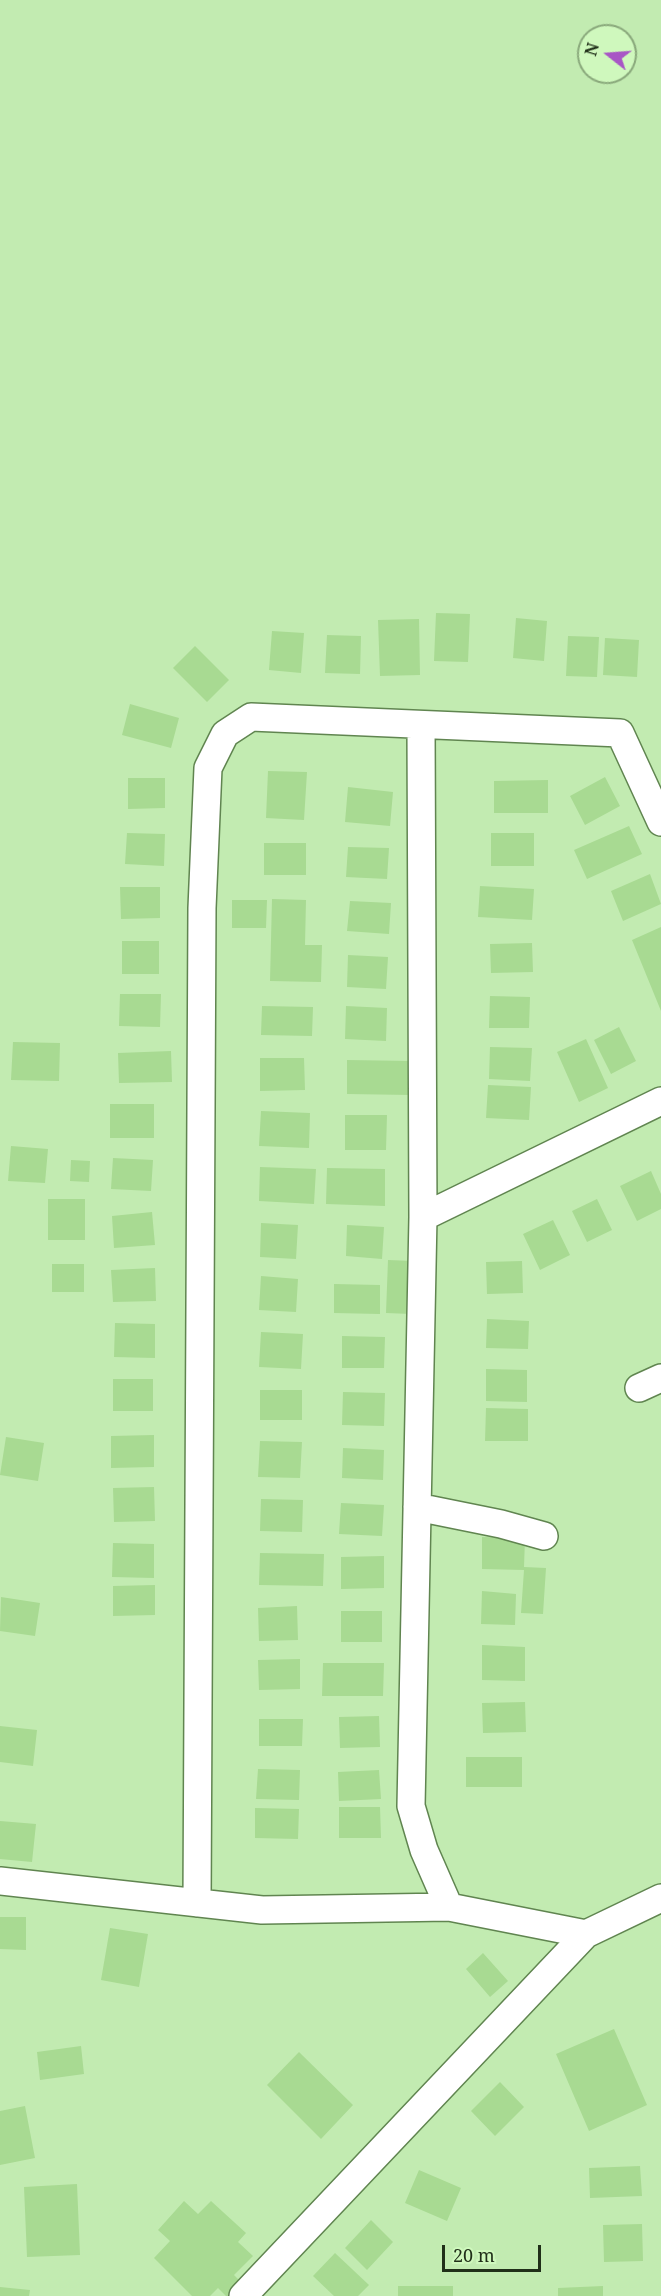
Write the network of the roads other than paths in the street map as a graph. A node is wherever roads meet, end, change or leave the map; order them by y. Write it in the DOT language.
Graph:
graph roads {
  1 [pos="421,726"];
  2 [pos="661,822"];
  3 [pos="661,1101"];
  4 [pos="423,1217"];
  5 [pos="417,1507"];
  6 [pos="544,1536"];
  7 [pos="0,1881"];
  8 [pos="661,1898"];
  9 [pos="197,1903"];
  10 [pos="449,1907"];
  11 [pos="586,1934"];
  12 [pos="243,2296"];
  1 -- 2 [label="street"];
  1 -- 4 [label="street"];
  1 -- 9 [label="street"];
  3 -- 4 [label="street"];
  4 -- 5 [label="street"];
  5 -- 6 [label="street"];
  5 -- 10 [label="street"];
  7 -- 9 [label="street"];
  8 -- 11 [label="street"];
  9 -- 10 [label="street"];
  10 -- 11 [label="street"];
  11 -- 12 [label="street"];
}
